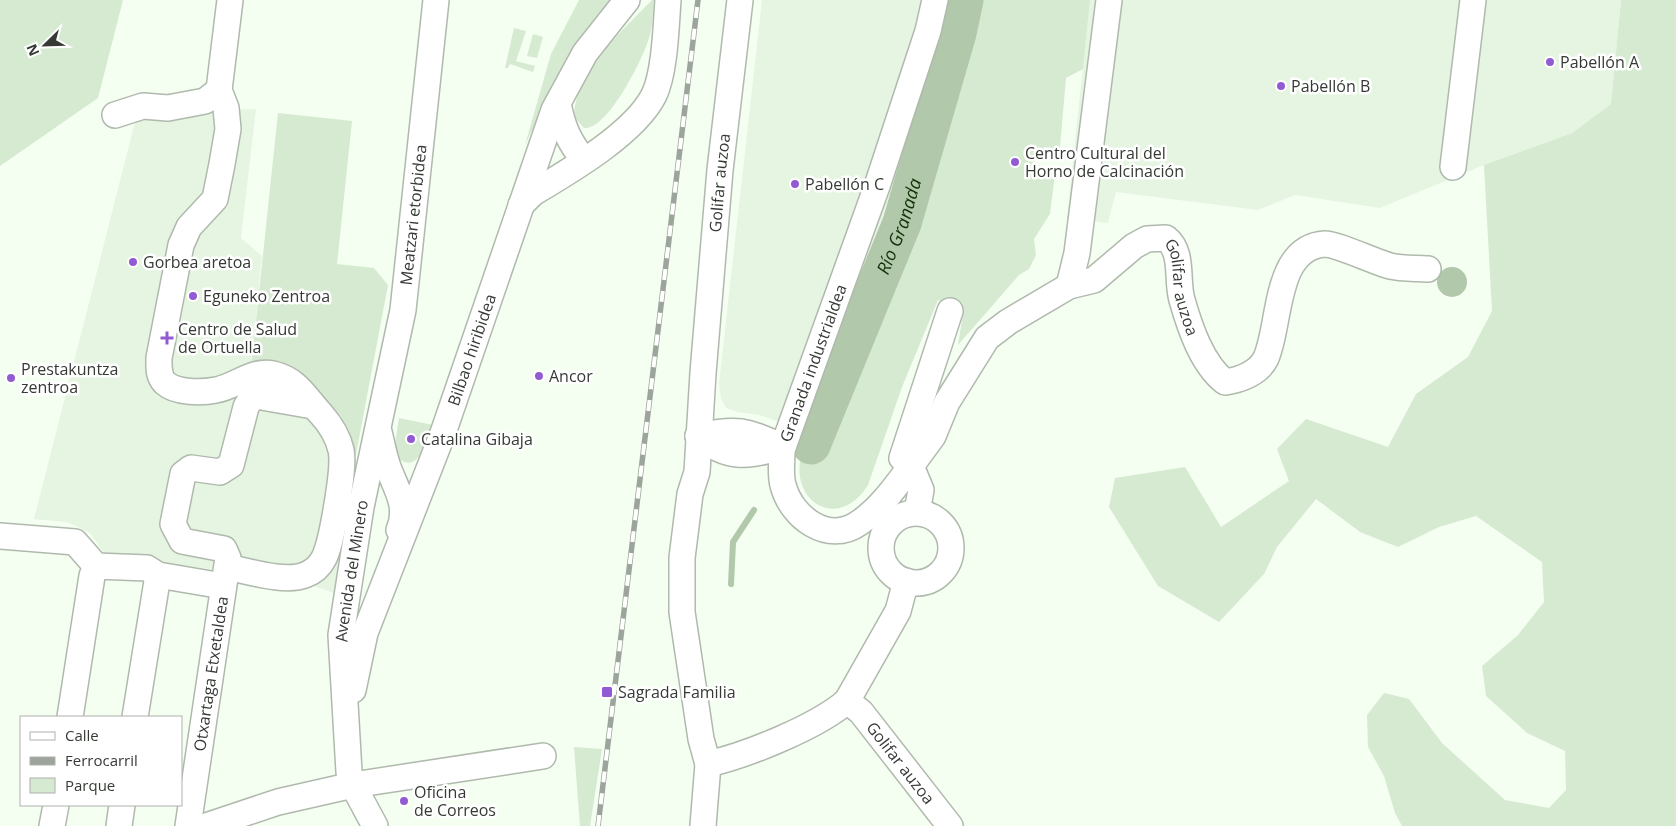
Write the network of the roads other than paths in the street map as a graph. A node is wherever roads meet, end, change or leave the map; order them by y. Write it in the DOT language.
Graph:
graph roads {
  1 [pos="230,0"];
  2 [pos="436,0"];
  3 [pos="668,0"];
  4 [pos="740,0"];
  5 [pos="935,0"];
  6 [pos="1109,0"];
  7 [pos="1473,0"];
  8 [pos="625,2"];
  9 [pos="219,90"];
  10 [pos="558,103"];
  11 [pos="115,115"];
  12 [pos="584,160"];
  13 [pos="1453,167"];
  14 [pos="521,205"];
  15 [pos="1428,269"];
  16 [pos="1069,286"];
  17 [pos="950,310"];
  18 [pos="704,365"];
  19 [pos="313,406"];
  20 [pos="791,420"];
  21 [pos="378,428"];
  22 [pos="698,436"];
  23 [pos="739,443"];
  24 [pos="783,448"];
  25 [pos="387,464"];
  26 [pos="911,466"];
  27 [pos="428,470"];
  28 [pos="698,472"];
  29 [pos="787,494"];
  30 [pos="336,507"];
  31 [pos="361,507"];
  32 [pos="409,511"];
  33 [pos="917,512"];
  34 [pos="0,536"];
  35 [pos="96,566"];
  36 [pos="158,575"];
  37 [pos="225,577"];
  38 [pos="906,581"];
  39 [pos="846,701"];
  40 [pos="347,715"];
  41 [pos="70,716"];
  42 [pos="135,716"];
  43 [pos="543,756"];
  44 [pos="708,764"];
  45 [pos="353,785"];
  46 [pos="56,806"];
  47 [pos="122,806"];
  48 [pos="707,820"];
  49 [pos="52,826"];
  50 [pos="120,826"];
  51 [pos="188,826"];
  52 [pos="206,826"];
  53 [pos="375,826"];
  54 [pos="950,826"];
  1 -- 9 [label="street"];
  2 -- 21 [label="street, Meatzari etorbidea"];
  3 -- 12 [label="street"];
  4 -- 18 [label="street, Golifar auzoa"];
  5 -- 20 [label="street, Granada industrialdea"];
  6 -- 16 [label="street"];
  7 -- 13 [label="street"];
  8 -- 10 [label="street, Bilbao hiribidea"];
  9 -- 11 [label="street"];
  9 -- 19 [label="street"];
  10 -- 12 [label="street"];
  10 -- 14 [label="street, Bilbao hiribidea"];
  12 -- 14 [label="street"];
  14 -- 27 [label="street, Bilbao hiribidea"];
  15 -- 16 [label="street, Golifar auzoa"];
  16 -- 26 [label="street, Golifar auzoa"];
  17 -- 26 [label="street"];
  18 -- 22 [label="street, Golifar auzoa"];
  18 -- 23 [label="street, Golifar auzoa"];
  19 -- 30 [label="street"];
  19 -- 37 [label="street"];
  20 -- 23 [label="street"];
  20 -- 24 [label="street, Granada industrialdea"];
  21 -- 25 [label="street"];
  21 -- 31 [label="street, Avenida del Minero"];
  22 -- 23 [label="street"];
  22 -- 28 [label="street, Golifar auzoa"];
  23 -- 24 [label="street, Golifar auzoa"];
  23 -- 28 [label="street"];
  23 -- 29 [label="street, Golifar auzoa"];
  24 -- 29 [label="street, Granada industrialdea"];
  25 -- 27 [label="street"];
  25 -- 32 [label="street"];
  26 -- 29 [label="street, Granada industrialdea"];
  26 -- 33 [label="street"];
  27 -- 32 [label="street, Bilbao hiribidea"];
  28 -- 44 [label="street, Golifar auzoa"];
  30 -- 31 [label="street"];
  30 -- 37 [label="street, Otxartaga Etxetaldea"];
  31 -- 32 [label="street"];
  31 -- 40 [label="street, Avenida del Minero"];
  32 -- 40 [label="street, Bilbao hiribidea"];
  33 -- 38 [label="street"];
  33 -- 38 [label="street"];
  34 -- 35 [label="street"];
  35 -- 36 [label="street, Otxartaga Etxetaldea"];
  35 -- 41 [label="street"];
  36 -- 37 [label="street, Otxartaga Etxetaldea"];
  36 -- 42 [label="street"];
  37 -- 51 [label="street, Otxartaga Etxetaldea"];
  38 -- 39 [label="street"];
  39 -- 44 [label="street"];
  39 -- 54 [label="street, Golifar auzoa"];
  40 -- 45 [label="street"];
  43 -- 45 [label="street"];
  44 -- 48 [label="street, Golifar auzoa"];
  45 -- 52 [label="street"];
  45 -- 53 [label="street"];
  46 -- 49 [label="street"];
  47 -- 50 [label="street"];
}
